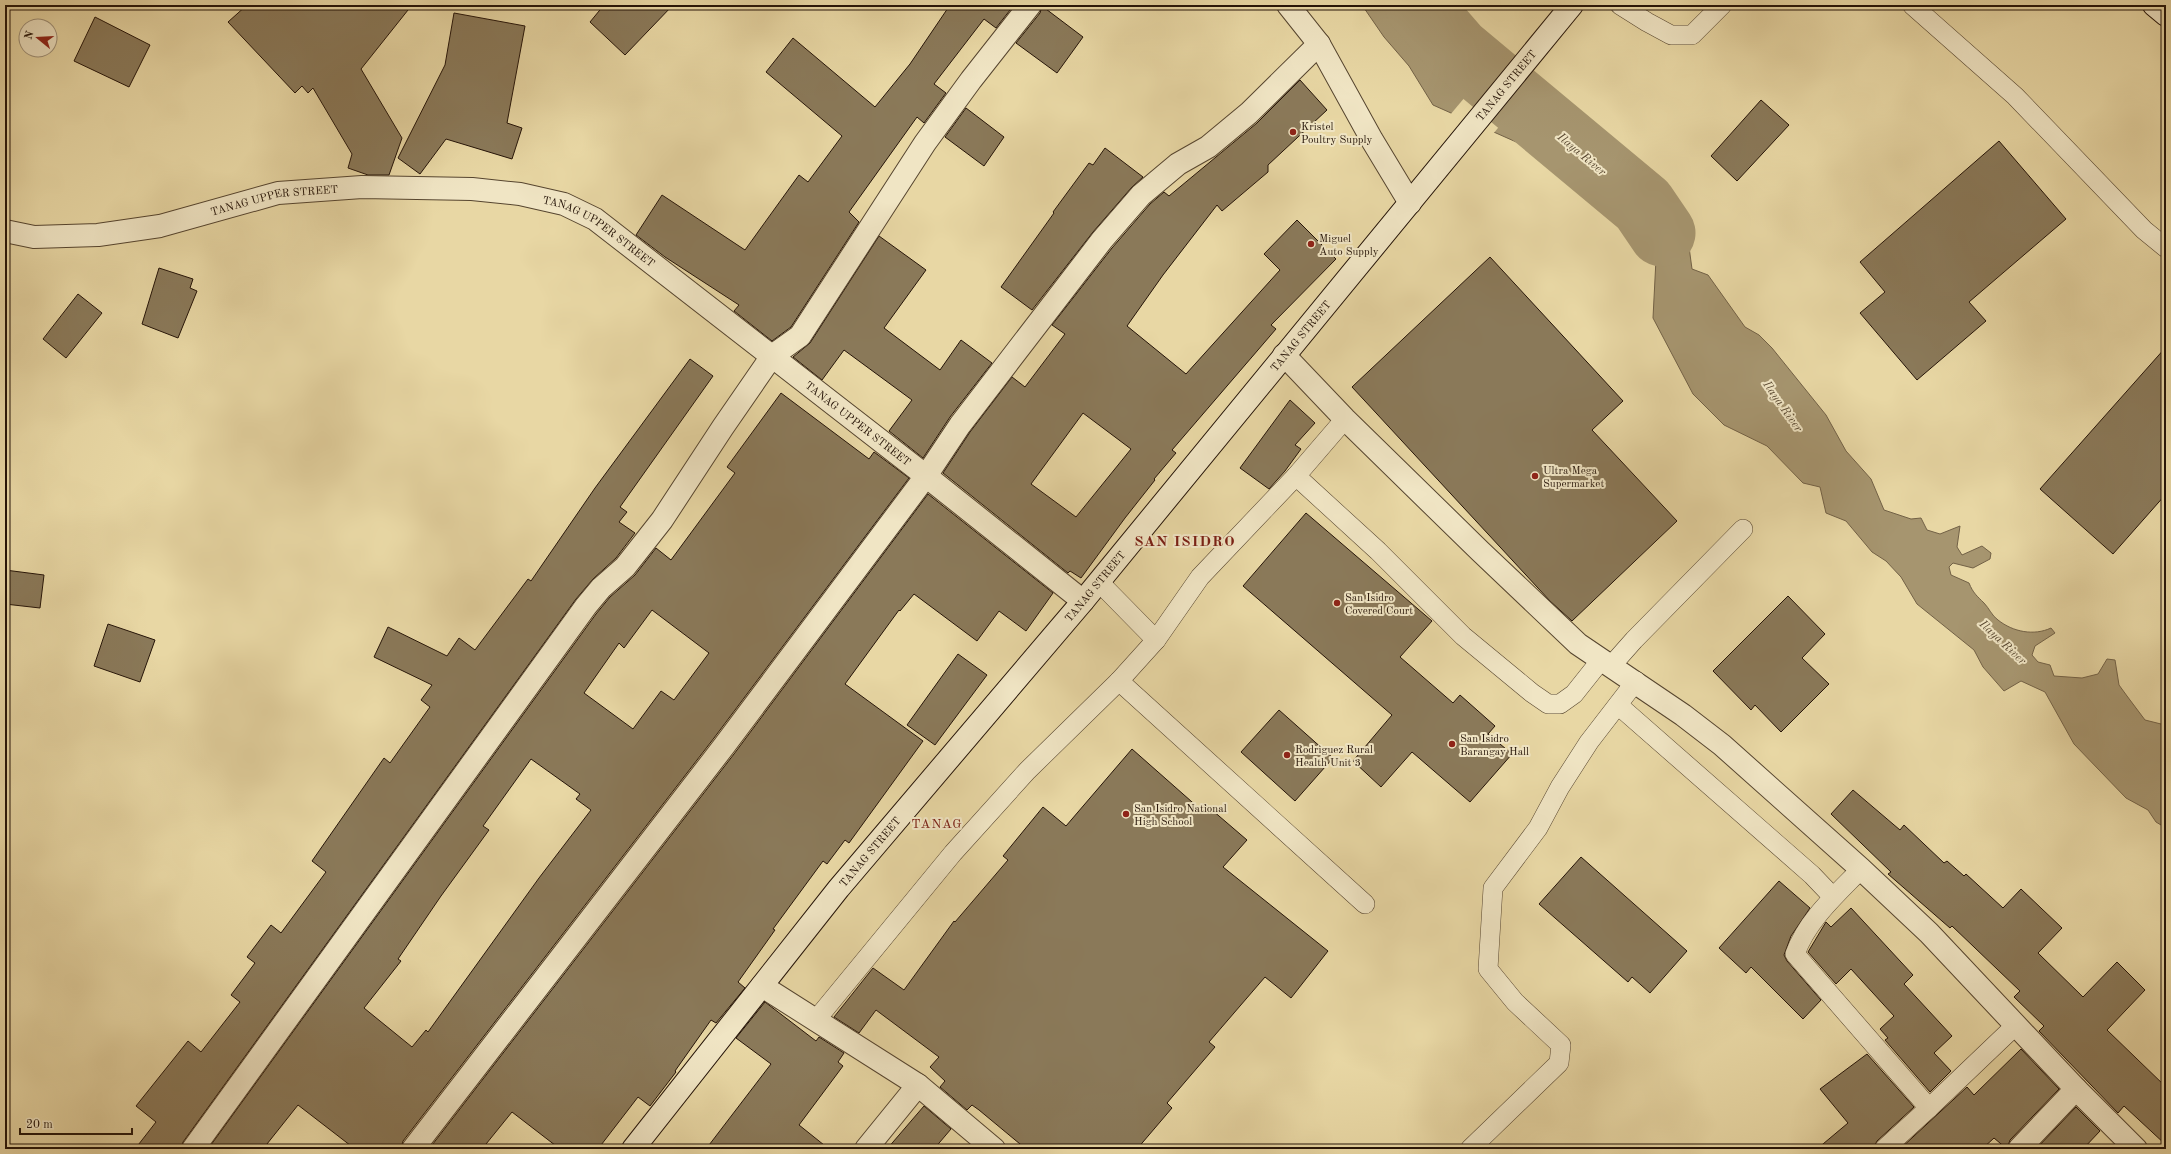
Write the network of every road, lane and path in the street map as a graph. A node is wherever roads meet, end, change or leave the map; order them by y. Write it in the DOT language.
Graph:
graph roads {
  1 [pos="1030,5"];
  2 [pos="1288,5"];
  3 [pos="1572,5"];
  4 [pos="1620,5"];
  5 [pos="1722,5"];
  6 [pos="1912,5"];
  7 [pos="2154,5"];
  8 [pos="2166,15"];
  9 [pos="1319,44"];
  10 [pos="1410,203"];
  11 [pos="5,231"];
  12 [pos="2166,248"];
  13 [pos="1284,355"];
  14 [pos="772,356"];
  15 [pos="1345,419"];
  16 [pos="926,476"];
  17 [pos="1296,476"];
  18 [pos="1743,529"];
  19 [pos="1099,582"];
  20 [pos="1083,601"];
  21 [pos="1156,640"];
  22 [pos="1606,663"];
  23 [pos="1119,681"];
  24 [pos="1636,681"];
  25 [pos="1618,705"];
  26 [pos="1862,869"];
  27 [pos="1834,897"];
  28 [pos="1365,904"];
  29 [pos="762,986"];
  30 [pos="815,1021"];
  31 [pos="2016,1025"];
  32 [pos="918,1085"];
  33 [pos="2076,1089"];
  34 [pos="1929,1108"];
  35 [pos="193,1149"];
  36 [pos="413,1149"];
  37 [pos="633,1149"];
  38 [pos="866,1149"];
  39 [pos="994,1149"];
  40 [pos="1470,1149"];
  41 [pos="1884,1149"];
  42 [pos="2019,1149"];
  43 [pos="2136,1149"];
  1 -- 14 [label="street"];
  2 -- 9 [label="street"];
  3 -- 10 [label="street, TANAG STREET"];
  4 -- 5 [label="lane"];
  6 -- 12 [label="lane"];
  7 -- 8 [label="street"];
  9 -- 10 [label="street"];
  9 -- 16 [label="street"];
  10 -- 13 [label="street, TANAG STREET"];
  11 -- 14 [label="street, TANAG UPPER STREET"];
  13 -- 15 [label="street"];
  13 -- 19 [label="street, TANAG STREET"];
  14 -- 16 [label="street, TANAG UPPER STREET"];
  14 -- 35 [label="street"];
  15 -- 17 [label="lane"];
  15 -- 22 [label="street"];
  16 -- 20 [label="street, TANAG UPPER STREET"];
  16 -- 36 [label="street"];
  17 -- 21 [label="lane"];
  17 -- 22 [label="lane"];
  18 -- 22 [label="lane"];
  19 -- 20 [label="street, TANAG STREET"];
  19 -- 21 [label="lane"];
  20 -- 29 [label="street, TANAG STREET"];
  21 -- 23 [label="lane"];
  22 -- 24 [label="street"];
  23 -- 28 [label="lane"];
  23 -- 30 [label="lane"];
  24 -- 25 [label="lane"];
  24 -- 26 [label="street"];
  25 -- 27 [label="lane"];
  25 -- 40 [label="lane"];
  26 -- 27 [label="lane"];
  26 -- 31 [label="street"];
  27 -- 34 [label="lane"];
  29 -- 30 [label="street"];
  29 -- 37 [label="street, TANAG STREET"];
  30 -- 32 [label="street"];
  31 -- 33 [label="street"];
  31 -- 34 [label="lane"];
  32 -- 38 [label="street"];
  32 -- 39 [label="street"];
  33 -- 42 [label="street"];
  33 -- 43 [label="street"];
  34 -- 41 [label="lane"];
}
